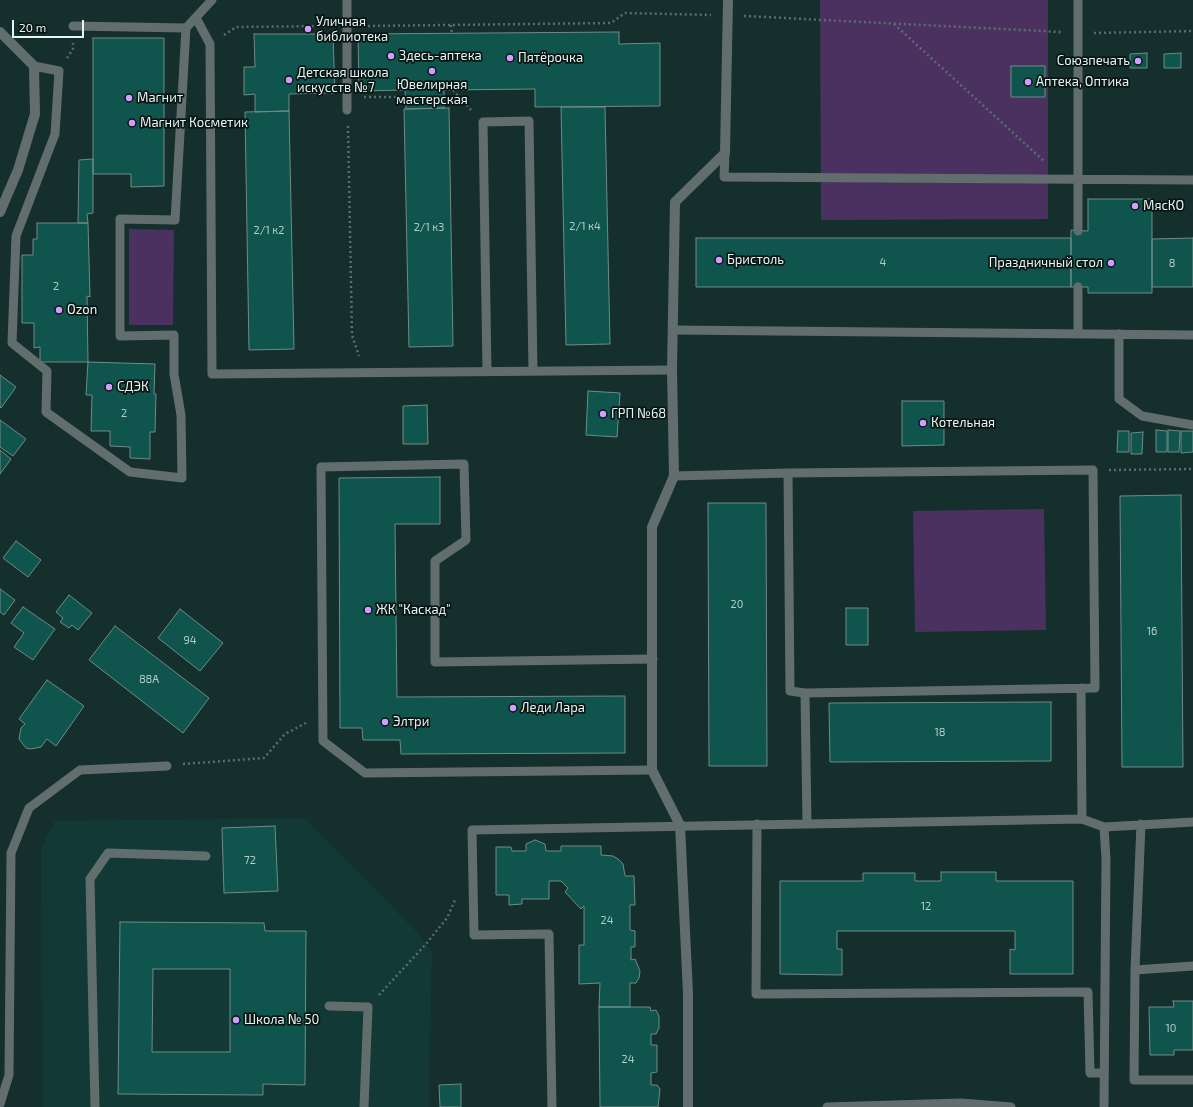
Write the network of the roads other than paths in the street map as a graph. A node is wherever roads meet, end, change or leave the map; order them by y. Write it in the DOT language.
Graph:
graph roads {
  1 [pos="212,0"];
  2 [pos="347,0"];
  3 [pos="728,0"];
  4 [pos="1078,0"];
  5 [pos="196,18"];
  6 [pos="73,26"];
  7 [pos="186,28"];
  8 [pos="0,32"];
  9 [pos="34,66"];
  10 [pos="348,110"];
  11 [pos="725,153"];
  12 [pos="1077,179"];
  13 [pos="1193,180"];
  14 [pos="0,212"];
  15 [pos="1078,231"];
  16 [pos="1078,287"];
  17 [pos="673,330"];
  18 [pos="1078,334"];
  19 [pos="1119,334"];
  20 [pos="1193,335"];
  21 [pos="672,370"];
  22 [pos="487,371"];
  23 [pos="533,371"];
  24 [pos="1193,425"];
  25 [pos="788,473"];
  26 [pos="674,476"];
  27 [pos="652,659"];
  28 [pos="1081,688"];
  29 [pos="805,693"];
  30 [pos="167,766"];
  31 [pos="652,770"];
  32 [pos="1082,819"];
  33 [pos="1193,822"];
  34 [pos="757,824"];
  35 [pos="807,824"];
  36 [pos="1141,824"];
  37 [pos="680,825"];
  38 [pos="1104,826"];
  39 [pos="206,856"];
  40 [pos="1193,966"];
  41 [pos="1135,970"];
  42 [pos="329,1006"];
  43 [pos="1104,1073"];
  44 [pos="1193,1080"];
  45 [pos="0,1104"];
  46 [pos="95,1107"];
  47 [pos="364,1107"];
  48 [pos="552,1107"];
  49 [pos="688,1107"];
  50 [pos="827,1107"];
  51 [pos="1011,1107"];
  52 [pos="1104,1107"];
  1 -- 5 [label="lane"];
  2 -- 10 [label="lane"];
  3 -- 11 [label="street"];
  4 -- 12 [label="lane"];
  5 -- 7 [label="lane"];
  5 -- 22 [label="lane"];
  6 -- 7 [label="lane"];
  7 -- 9 [label="lane"];
  8 -- 9 [label="street"];
  9 -- 14 [label="street"];
  11 -- 12 [label="lane"];
  11 -- 17 [label="street"];
  12 -- 13 [label="lane"];
  12 -- 15 [label="lane"];
  16 -- 18 [label="lane"];
  17 -- 18 [label="lane"];
  17 -- 21 [label="street"];
  18 -- 19 [label="lane"];
  19 -- 20 [label="lane"];
  19 -- 24 [label="lane"];
  21 -- 23 [label="lane"];
  21 -- 26 [label="street"];
  22 -- 23 [label="lane"];
  22 -- 23 [label="lane"];
  25 -- 26 [label="lane"];
  25 -- 28 [label="lane"];
  25 -- 29 [label="lane"];
  26 -- 27 [label="street"];
  27 -- 31 [label="street"];
  27 -- 31 [label="lane"];
  28 -- 29 [label="lane"];
  28 -- 32 [label="lane"];
  29 -- 35 [label="lane"];
  30 -- 45 [label="lane"];
  31 -- 37 [label="street"];
  32 -- 35 [label="lane"];
  32 -- 38 [label="lane"];
  33 -- 36 [label="lane"];
  34 -- 35 [label="lane"];
  34 -- 37 [label="lane"];
  34 -- 43 [label="lane"];
  36 -- 38 [label="lane"];
  36 -- 41 [label="lane"];
  37 -- 48 [label="lane"];
  37 -- 49 [label="street"];
  38 -- 43 [label="lane"];
  39 -- 46 [label="lane"];
  40 -- 41 [label="lane"];
  41 -- 44 [label="lane"];
  42 -- 47 [label="lane"];
  43 -- 52 [label="lane"];
  50 -- 51 [label="lane"];
}
